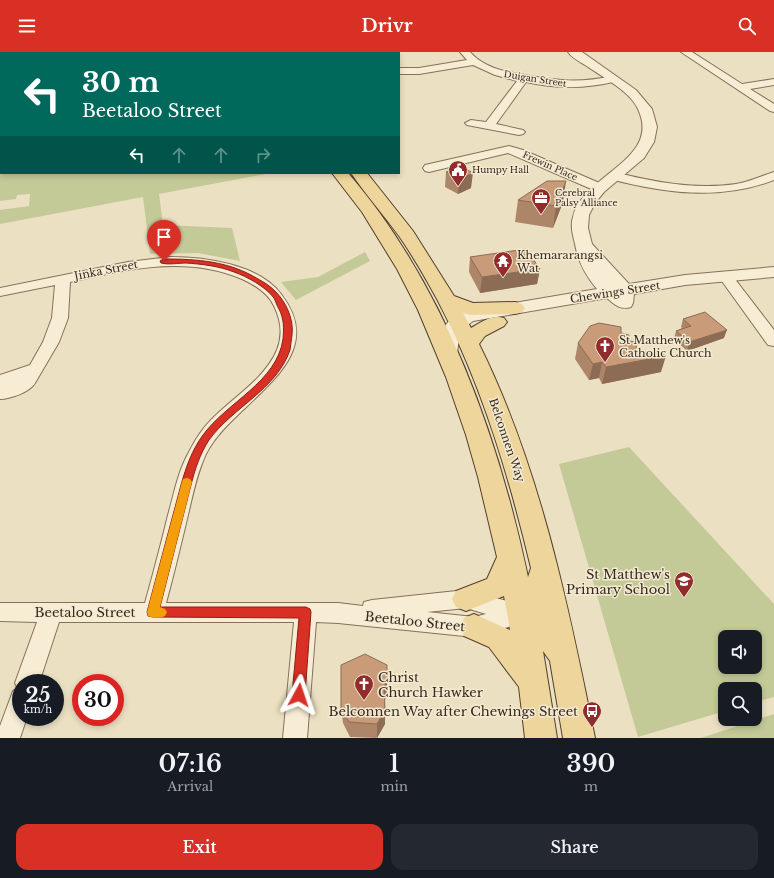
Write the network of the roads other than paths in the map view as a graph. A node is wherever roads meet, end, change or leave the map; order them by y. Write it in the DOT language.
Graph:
graph roads {
  1 [pos="465,52"];
  2 [pos="574,52"];
  3 [pos="686,52"];
  4 [pos="473,62"];
  5 [pos="400,72"];
  6 [pos="524,78"];
  7 [pos="613,79"];
  8 [pos="774,82"];
  9 [pos="741,87"];
  10 [pos="774,109"];
  11 [pos="471,123"];
  12 [pos="488,127"];
  13 [pos="519,132"];
  14 [pos="429,168"];
  15 [pos="341,174"];
  16 [pos="361,174"];
  17 [pos="614,176"];
  18 [pos="774,176"];
  19 [pos="600,188"];
  20 [pos="405,248"];
  21 [pos="774,272"];
  22 [pos="63,279"];
  23 [pos="774,280"];
  24 [pos="729,281"];
  25 [pos="0,292"];
  26 [pos="620,295"];
  27 [pos="437,303"];
  28 [pos="515,308"];
  29 [pos="497,322"];
  30 [pos="458,339"];
  31 [pos="774,341"];
  32 [pos="36,367"];
  33 [pos="0,381"];
  34 [pos="0,393"];
  35 [pos="510,558"];
  36 [pos="545,564"];
  37 [pos="466,599"];
  38 [pos="0,612"];
  39 [pos="51,612"];
  40 [pos="153,612"];
  41 [pos="306,612"];
  42 [pos="338,613"];
  43 [pos="521,614"];
  44 [pos="474,626"];
  45 [pos="566,665"];
  46 [pos="29,674"];
  47 [pos="534,684"];
  48 [pos="12,726"];
  49 [pos="8,738"];
  50 [pos="295,738"];
  51 [pos="541,738"];
  52 [pos="579,738"];
  1 -- 4 [label="street, Duigan Street"];
  2 -- 7 [label="street"];
  3 -- 9 [label="street"];
  4 -- 5 [label="street"];
  4 -- 6 [label="street, Duigan Street"];
  6 -- 7 [label="street, Duigan Street"];
  6 -- 12 [label="street"];
  7 -- 17 [label="street"];
  8 -- 9 [label="street"];
  9 -- 10 [label="street"];
  11 -- 12 [label="street"];
  12 -- 13 [label="street"];
  14 -- 19 [label="street, Frewin Place"];
  15 -- 20 [label="main road, Belconnen Way"];
  16 -- 20 [label="main road, Belconnen Way"];
  17 -- 18 [label="street"];
  17 -- 19 [label="street"];
  19 -- 26 [label="street"];
  20 -- 27 [label="main road, Belconnen Way"];
  21 -- 24 [label="street, Chewings Street"];
  22 -- 25 [label="street, Jinka Street"];
  22 -- 32 [label="street"];
  22 -- 40 [label="street, Jinka Street"];
  23 -- 24 [label="street, Chewings Street"];
  24 -- 26 [label="street, Chewings Street"];
  24 -- 31 [label="street"];
  26 -- 28 [label="street, Chewings Street"];
  26 -- 29 [label="street, Chewings Street"];
  27 -- 28 [label="main road"];
  27 -- 30 [label="main road, Belconnen Way"];
  27 -- 30 [label="main road, Belconnen Way"];
  28 -- 30 [label="street, Chewings Street"];
  29 -- 30 [label="main road"];
  30 -- 35 [label="main road, Belconnen Way"];
  30 -- 36 [label="main road, Belconnen Way"];
  32 -- 33 [label="street"];
  32 -- 34 [label="street"];
  35 -- 37 [label="main road"];
  35 -- 43 [label="main road, Belconnen Way"];
  36 -- 43 [label="main road"];
  36 -- 45 [label="main road, Belconnen Way"];
  37 -- 42 [label="street, Beetaloo Street"];
  37 -- 43 [label="street, Beetaloo Street"];
  38 -- 39 [label="street, Beetaloo Street"];
  39 -- 40 [label="street, Beetaloo Street"];
  39 -- 46 [label="street"];
  40 -- 41 [label="street, Beetaloo Street"];
  41 -- 42 [label="street, Beetaloo Street"];
  41 -- 50 [label="street"];
  42 -- 44 [label="street, Beetaloo Street"];
  43 -- 44 [label="street, Beetaloo Street"];
  43 -- 45 [label="main road"];
  43 -- 47 [label="main road, Belconnen Way"];
  44 -- 47 [label="main road"];
  45 -- 52 [label="main road, Belconnen Way"];
  47 -- 51 [label="main road, Belconnen Way"];
  48 -- 49 [label="street"];
}
